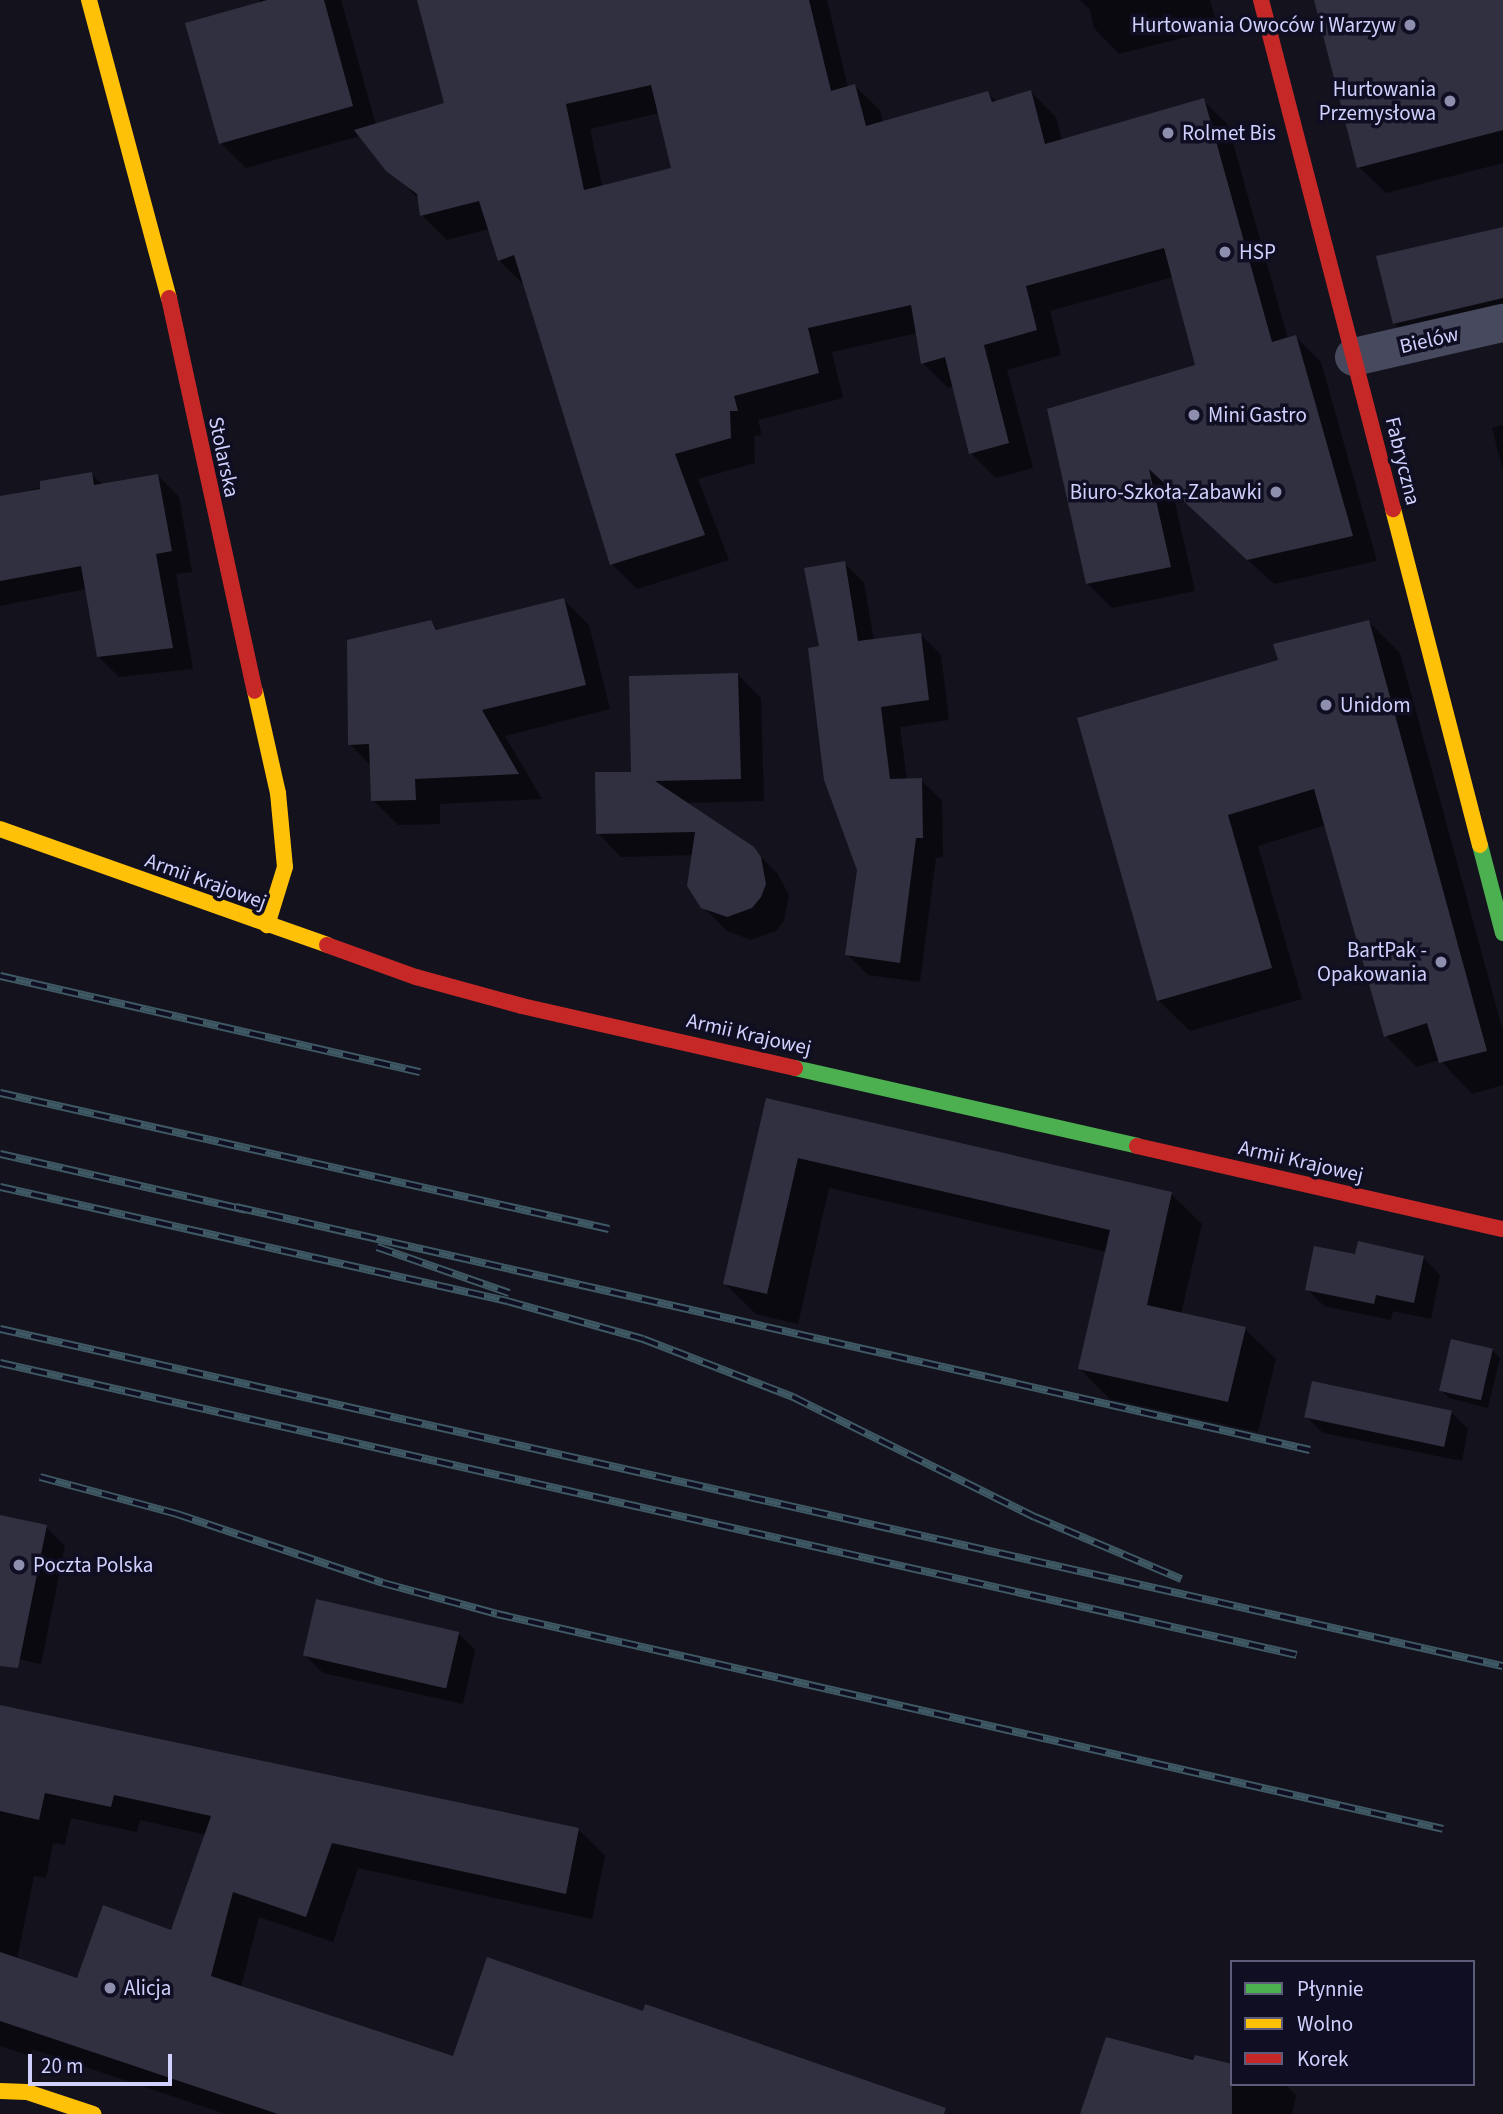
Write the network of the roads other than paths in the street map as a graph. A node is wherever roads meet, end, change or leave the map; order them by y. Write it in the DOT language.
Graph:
graph roads {
  1 [pos="89,0"];
  2 [pos="1261,0"];
  3 [pos="1503,323"];
  4 [pos="1354,357"];
  5 [pos="0,829"];
  6 [pos="267,925"];
  7 [pos="1503,933"];
  8 [pos="1503,1229"];
  9 [pos="0,2091"];
  10 [pos="93,2114"];
  1 -- 6 [label="street, Stolarska"];
  2 -- 4 [label="street, Fabryczna"];
  3 -- 4 [label="street, Bielów"];
  4 -- 7 [label="street, Fabryczna"];
  5 -- 6 [label="street, Armii Krajowej"];
  6 -- 8 [label="street, Armii Krajowej"];
  9 -- 10 [label="street"];
}
